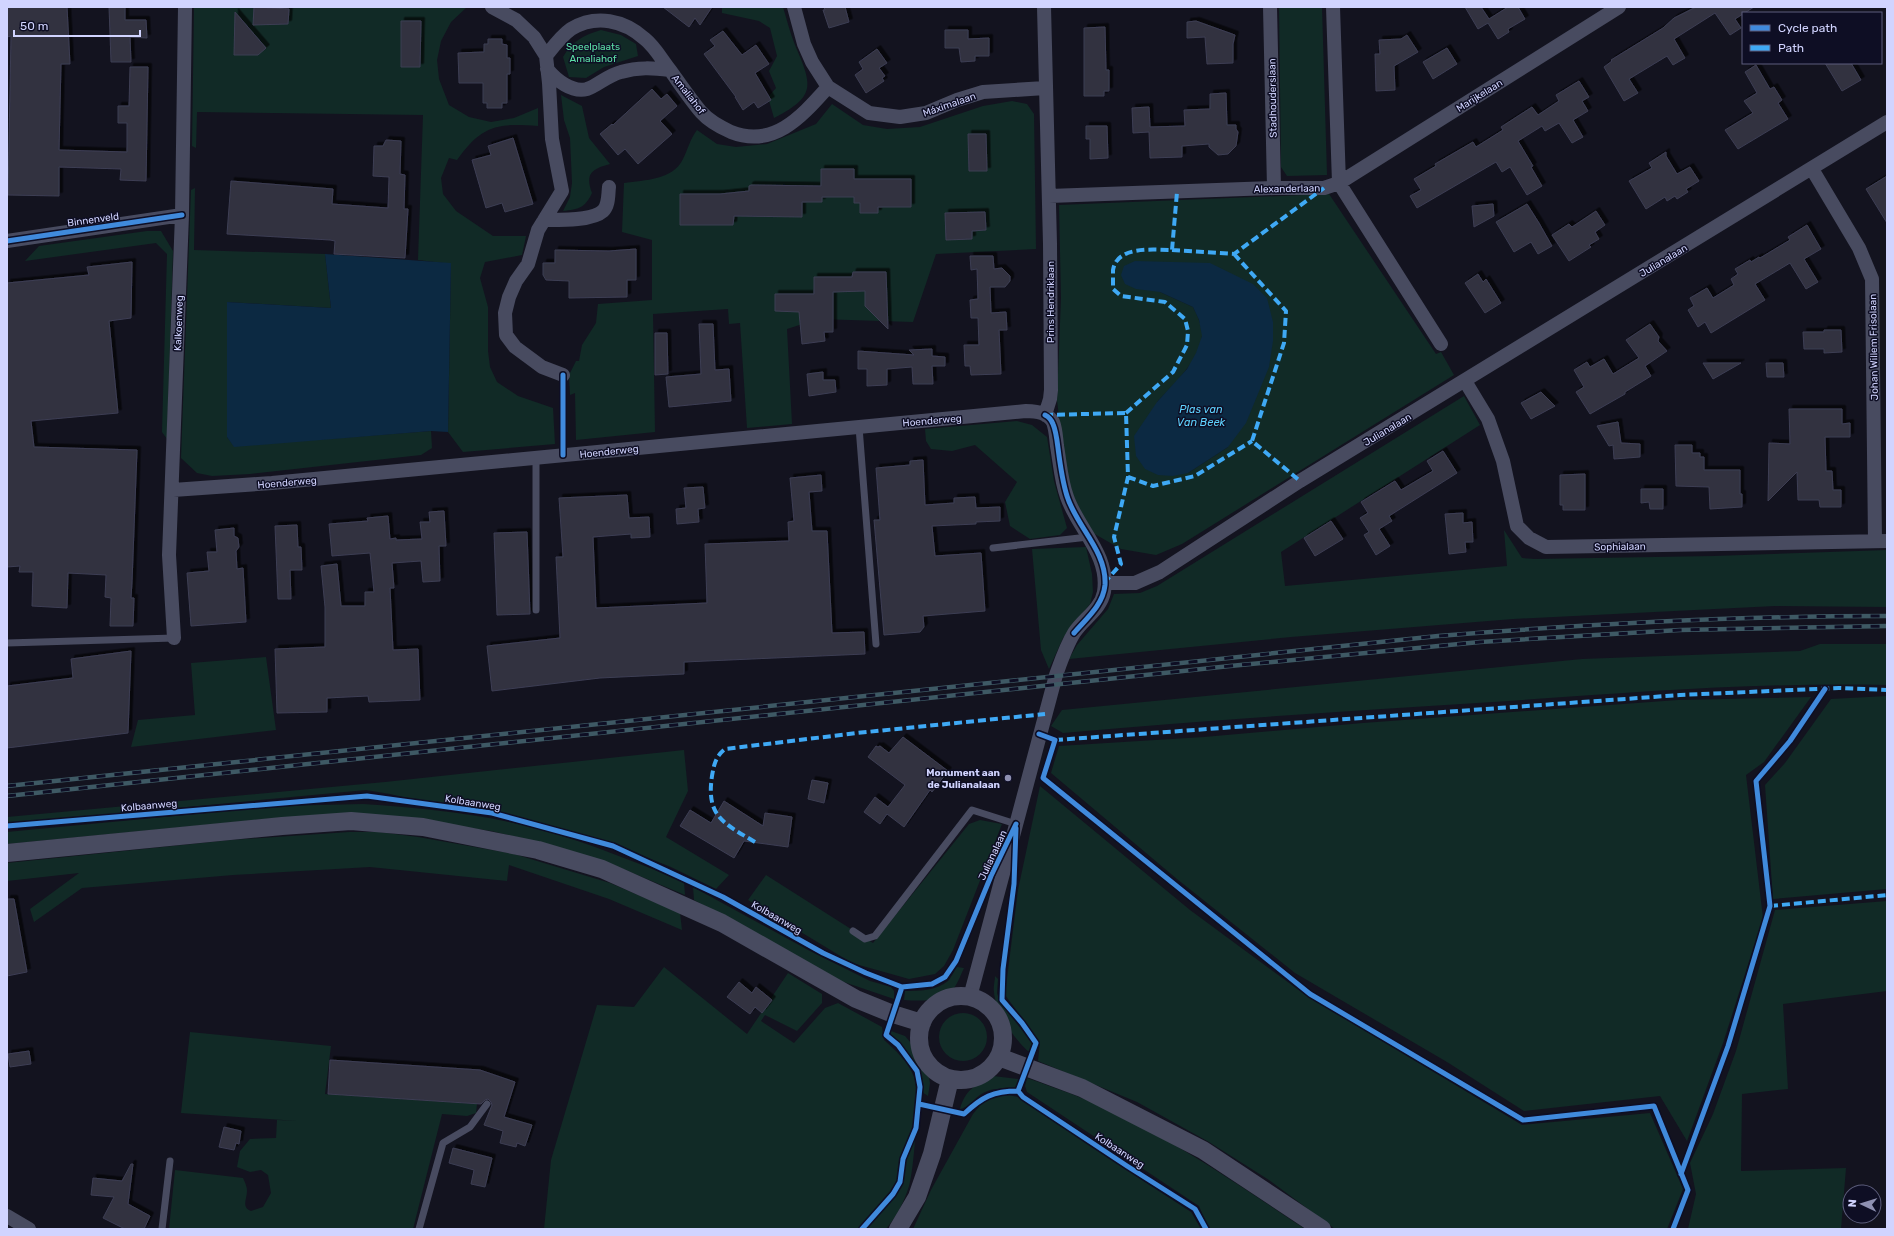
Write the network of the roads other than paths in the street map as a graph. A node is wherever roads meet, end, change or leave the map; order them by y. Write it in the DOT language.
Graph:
graph roads {
  1 [pos="185,7"];
  2 [pos="492,7"];
  3 [pos="794,7"];
  4 [pos="1044,7"];
  5 [pos="1270,7"];
  6 [pos="1333,7"];
  7 [pos="1619,7"];
  8 [pos="547,63"];
  9 [pos="670,70"];
  10 [pos="828,87"];
  11 [pos="1045,88"];
  12 [pos="1887,122"];
  13 [pos="1812,169"];
  14 [pos="1339,183"];
  15 [pos="609,187"];
  16 [pos="1274,188"];
  17 [pos="1049,196"];
  18 [pos="182,216"];
  19 [pos="544,220"];
  20 [pos="7,241"];
  21 [pos="1441,344"];
  22 [pos="563,376"];
  23 [pos="1465,381"];
  24 [pos="1045,415"];
  25 [pos="858,426"];
  26 [pos="536,458"];
  27 [pos="173,490"];
  28 [pos="1088,536"];
  29 [pos="1881,541"];
  30 [pos="994,548"];
  31 [pos="1105,583"];
  32 [pos="536,610"];
  33 [pos="174,638"];
  34 [pos="7,642"];
  35 [pos="876,644"];
  36 [pos="1016,824"];
  37 [pos="7,853"];
  38 [pos="853,930"];
  39 [pos="970,997"];
  40 [pos="922,1023"];
  41 [pos="999,1057"];
  42 [pos="950,1079"];
  43 [pos="486,1104"];
  44 [pos="170,1161"];
  45 [pos="7,1216"];
  46 [pos="29,1229"];
  47 [pos="162,1229"];
  48 [pos="419,1229"];
  49 [pos="898,1229"];
  50 [pos="1322,1229"];
  1 -- 18 [label="street, Kalkoenweg"];
  2 -- 8 [label="street, Amaliahof"];
  3 -- 10 [label="street, Máximalaan"];
  4 -- 11 [label="street, Prins Hendriklaan"];
  5 -- 16 [label="street, Stadhouderslaan"];
  6 -- 14 [label="street"];
  7 -- 14 [label="street, Marijkelaan"];
  8 -- 9 [label="street, Amaliahof"];
  8 -- 9 [label="street, Amaliahof"];
  8 -- 19 [label="street, Amaliahof"];
  9 -- 10 [label="street, Amaliahof"];
  10 -- 11 [label="street, Máximalaan"];
  11 -- 17 [label="street, Prins Hendriklaan"];
  12 -- 13 [label="street, Julianalaan"];
  13 -- 23 [label="street, Julianalaan"];
  13 -- 29 [label="street, Johan Willem Frisolaan"];
  14 -- 16 [label="street, Alexanderlaan"];
  14 -- 21 [label="street"];
  15 -- 19 [label="street"];
  16 -- 17 [label="street, Alexanderlaan"];
  17 -- 24 [label="street, Prins Hendriklaan"];
  18 -- 20 [label="street, Binnenveld"];
  18 -- 27 [label="street, Kalkoenweg"];
  19 -- 22 [label="street, Amaliahof"];
  23 -- 29 [label="street, Sophialaan"];
  23 -- 31 [label="street, Julianalaan"];
  24 -- 25 [label="street, Hoenderweg"];
  24 -- 28 [label="street"];
  25 -- 26 [label="street, Hoenderweg"];
  25 -- 35 [label="lane"];
  26 -- 27 [label="street, Hoenderweg"];
  26 -- 32 [label="lane"];
  27 -- 33 [label="street, Kalkoenweg"];
  28 -- 30 [label="lane"];
  28 -- 31 [label="street"];
  31 -- 36 [label="street, Julianalaan"];
  33 -- 34 [label="lane"];
  36 -- 38 [label="lane"];
  36 -- 39 [label="street, Julianalaan"];
  37 -- 40 [label="street"];
  39 -- 40 [label="street"];
  39 -- 41 [label="street"];
  40 -- 42 [label="street"];
  41 -- 42 [label="street"];
  41 -- 50 [label="street"];
  42 -- 49 [label="street"];
  43 -- 48 [label="lane"];
  44 -- 47 [label="lane"];
  45 -- 46 [label="street"];
}
